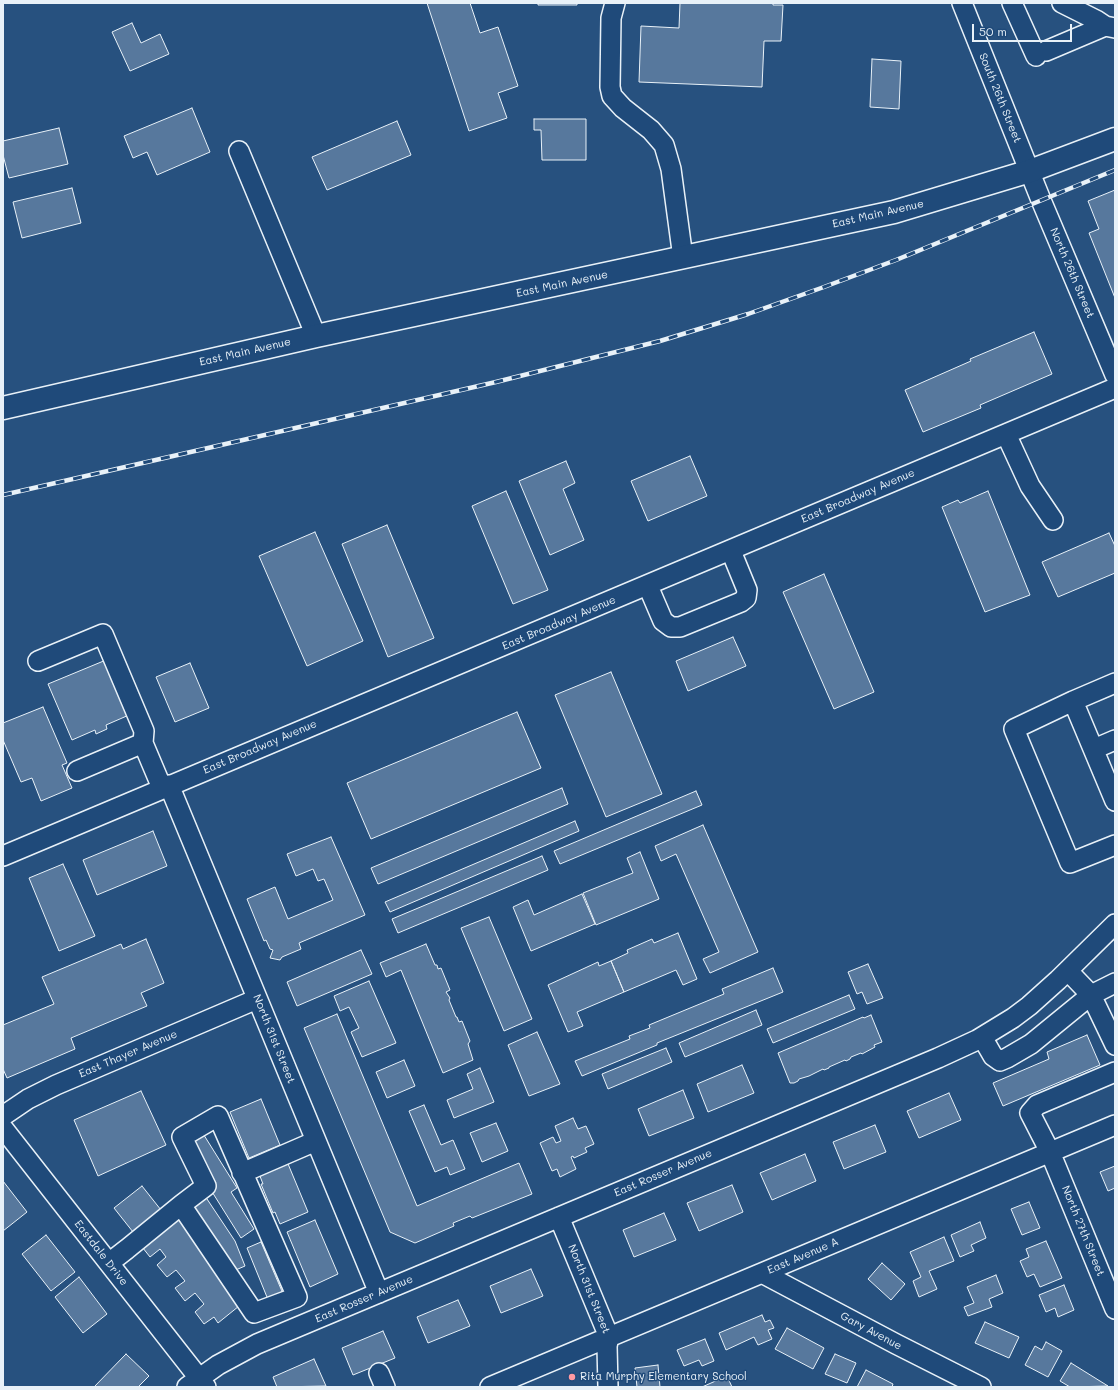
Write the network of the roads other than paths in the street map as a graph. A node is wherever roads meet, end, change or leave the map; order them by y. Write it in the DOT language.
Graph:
graph roads {
  1 [pos="615,3"];
  2 [pos="962,3"];
  3 [pos="1012,3"];
  4 [pos="1062,3"];
  5 [pos="1108,23"];
  6 [pos="1115,139"];
  7 [pos="240,151"];
  8 [pos="1030,171"];
  9 [pos="683,258"];
  10 [pos="316,336"];
  11 [pos="1115,376"];
  12 [pos="1115,388"];
  13 [pos="3,408"];
  14 [pos="1006,434"];
  15 [pos="1053,520"];
  16 [pos="731,551"];
  17 [pos="648,586"];
  18 [pos="38,662"];
  19 [pos="1115,684"];
  20 [pos="1073,701"];
  21 [pos="1115,740"];
  22 [pos="143,743"];
  23 [pos="1094,749"];
  24 [pos="76,771"];
  25 [pos="166,787"];
  26 [pos="1115,801"];
  27 [pos="1115,845"];
  28 [pos="3,856"];
  29 [pos="1115,924"];
  30 [pos="1068,971"];
  31 [pos="1115,983"];
  32 [pos="1091,995"];
  33 [pos="257,999"];
  34 [pos="982,1037"];
  35 [pos="1115,1045"];
  36 [pos="1115,1072"];
  37 [pos="3,1116"];
  38 [pos="1115,1125"];
  39 [pos="3,1128"];
  40 [pos="316,1141"];
  41 [pos="1050,1152"];
  42 [pos="242,1172"];
  43 [pos="181,1205"];
  44 [pos="560,1217"];
  45 [pos="109,1263"];
  46 [pos="762,1273"];
  47 [pos="379,1293"];
  48 [pos="1115,1309"];
  49 [pos="609,1337"];
  50 [pos="198,1384"];
  51 [pos="490,1387"];
  52 [pos="608,1387"];
  53 [pos="981,1387"];
  1 -- 9 [label="street"];
  2 -- 8 [label="street, South 26th Street"];
  3 -- 5 [label="street"];
  4 -- 5 [label="street"];
  6 -- 8 [label="main road, East Main Avenue"];
  7 -- 10 [label="street"];
  8 -- 9 [label="main road, East Main Avenue"];
  8 -- 11 [label="street, North 26th Street"];
  9 -- 10 [label="main road, East Main Avenue"];
  10 -- 13 [label="main road, East Main Avenue"];
  12 -- 14 [label="street, East Broadway Avenue"];
  14 -- 15 [label="street"];
  14 -- 16 [label="street, East Broadway Avenue"];
  16 -- 17 [label="street, East Broadway Avenue"];
  16 -- 17 [label="street"];
  17 -- 25 [label="street, East Broadway Avenue"];
  18 -- 22 [label="street, North 31st Street"];
  19 -- 20 [label="street"];
  20 -- 23 [label="street"];
  20 -- 27 [label="street"];
  21 -- 23 [label="street"];
  22 -- 24 [label="street"];
  22 -- 25 [label="street, North 31st Street"];
  23 -- 26 [label="street"];
  25 -- 28 [label="street, East Broadway Avenue"];
  25 -- 33 [label="street, North 31st Street"];
  29 -- 30 [label="street, East Rosser Avenue"];
  30 -- 32 [label="street"];
  30 -- 34 [label="street, East Rosser Avenue"];
  31 -- 32 [label="street"];
  32 -- 34 [label="street"];
  32 -- 35 [label="street"];
  33 -- 37 [label="street, East Thayer Avenue"];
  33 -- 40 [label="street, North 31st Street"];
  34 -- 44 [label="street, East Rosser Avenue"];
  36 -- 41 [label="street, North 27th Street"];
  38 -- 41 [label="street, East Avenue A"];
  39 -- 45 [label="street, Eastdale Drive"];
  40 -- 42 [label="street"];
  40 -- 47 [label="street, North 31st Street"];
  41 -- 46 [label="street, East Avenue A"];
  41 -- 48 [label="street, North 27th Street"];
  42 -- 43 [label="street"];
  42 -- 43 [label="street"];
  43 -- 45 [label="street"];
  44 -- 47 [label="street, East Rosser Avenue"];
  44 -- 49 [label="street, North 31st Street"];
  45 -- 50 [label="street, Eastdale Drive"];
  46 -- 49 [label="street, East Avenue A"];
  46 -- 53 [label="street, Gary Avenue"];
  47 -- 50 [label="street, East Rosser Avenue"];
  49 -- 51 [label="street, East Avenue A"];
  49 -- 52 [label="street, North 31st Street"];
}
